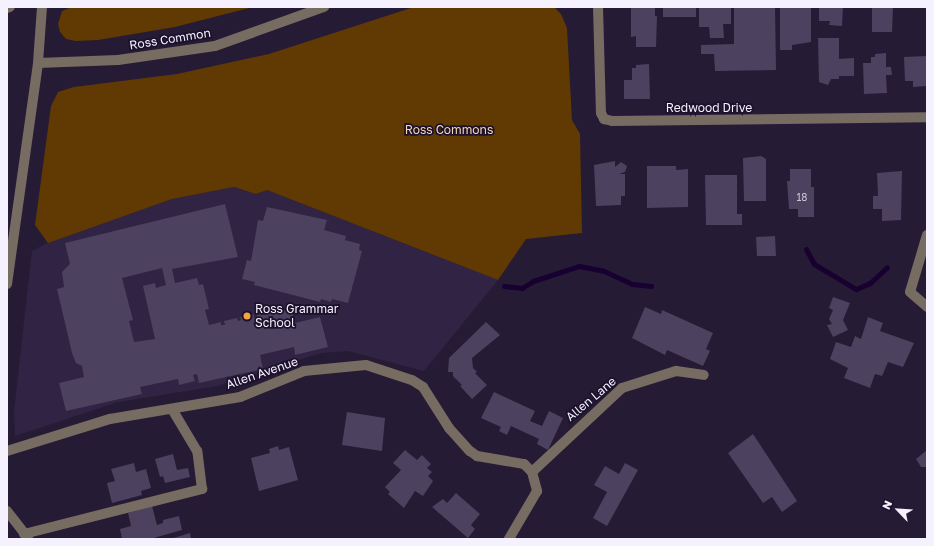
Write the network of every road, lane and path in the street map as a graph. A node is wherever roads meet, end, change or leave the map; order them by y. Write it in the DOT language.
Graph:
graph roads {
  1 [pos="10,7"];
  2 [pos="42,7"];
  3 [pos="324,7"];
  4 [pos="598,7"];
  5 [pos="7,8"];
  6 [pos="38,63"];
  7 [pos="927,117"];
  8 [pos="927,235"];
  9 [pos="7,284"];
  10 [pos="927,307"];
  11 [pos="704,375"];
  12 [pos="172,408"];
  13 [pos="7,451"];
  14 [pos="532,472"];
  15 [pos="7,511"];
  16 [pos="26,537"];
  17 [pos="509,539"];
  1 -- 5 [label="street"];
  2 -- 6 [label="street"];
  3 -- 6 [label="street, Ross Common"];
  4 -- 7 [label="street, Redwood Drive"];
  6 -- 9 [label="street"];
  8 -- 10 [label="street"];
  11 -- 14 [label="street, Allen Lane"];
  12 -- 13 [label="street, Allen Avenue"];
  12 -- 14 [label="street, Allen Avenue"];
  12 -- 16 [label="street"];
  14 -- 17 [label="street"];
  15 -- 16 [label="street"];
}
